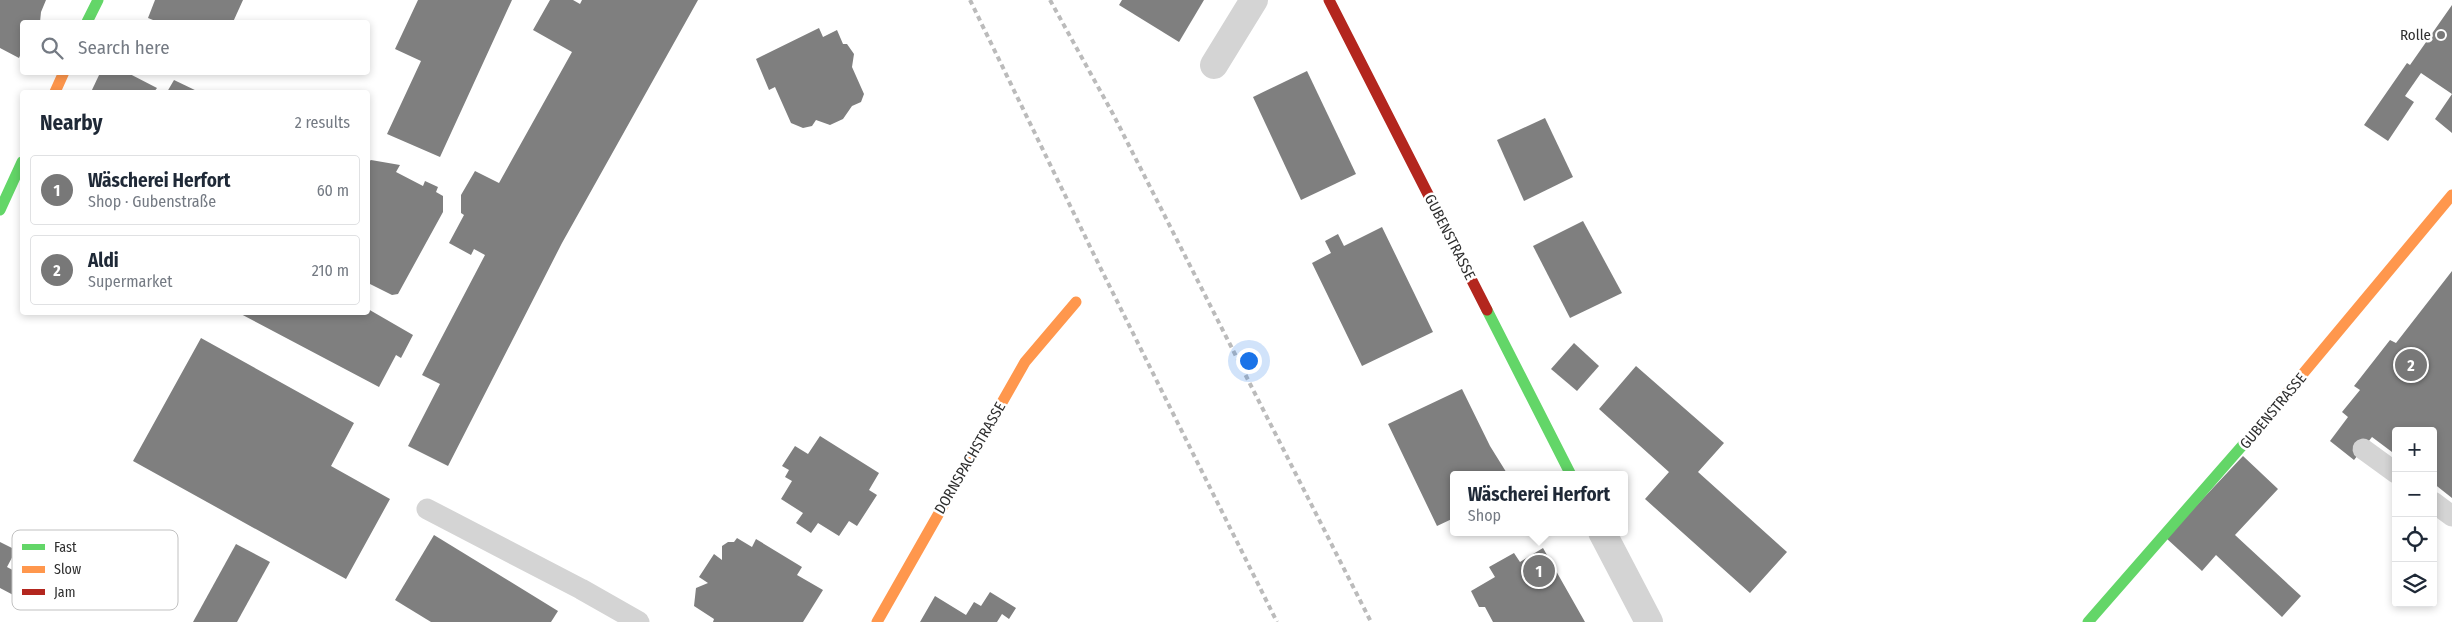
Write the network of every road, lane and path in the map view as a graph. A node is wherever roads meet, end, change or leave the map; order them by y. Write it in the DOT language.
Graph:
graph roads {
  1 [pos="98,0"];
  2 [pos="1254,0"];
  3 [pos="1329,0"];
  4 [pos="89,20"];
  5 [pos="1214,64"];
  6 [pos="63,75"];
  7 [pos="56,90"];
  8 [pos="20,166"];
  9 [pos="2452,195"];
  10 [pos="0,210"];
  11 [pos="1076,302"];
  12 [pos="2363,449"];
  13 [pos="1569,471"];
  14 [pos="2393,472"];
  15 [pos="2437,505"];
  16 [pos="427,509"];
  17 [pos="2452,516"];
  18 [pos="1604,536"];
  19 [pos="639,622"];
  20 [pos="877,622"];
  21 [pos="1649,622"];
  22 [pos="2088,622"];
  1 -- 4 [label="street"];
  2 -- 5 [label="street"];
  3 -- 13 [label="street, GUBENSTRASSE"];
  6 -- 7 [label="street"];
  8 -- 10 [label="street"];
  9 -- 22 [label="street, GUBENSTRASSE"];
  11 -- 20 [label="street, DORNSPACHSTRASSE"];
  12 -- 14 [label="lane"];
  15 -- 17 [label="lane"];
  16 -- 19 [label="lane"];
  18 -- 21 [label="street"];
}
